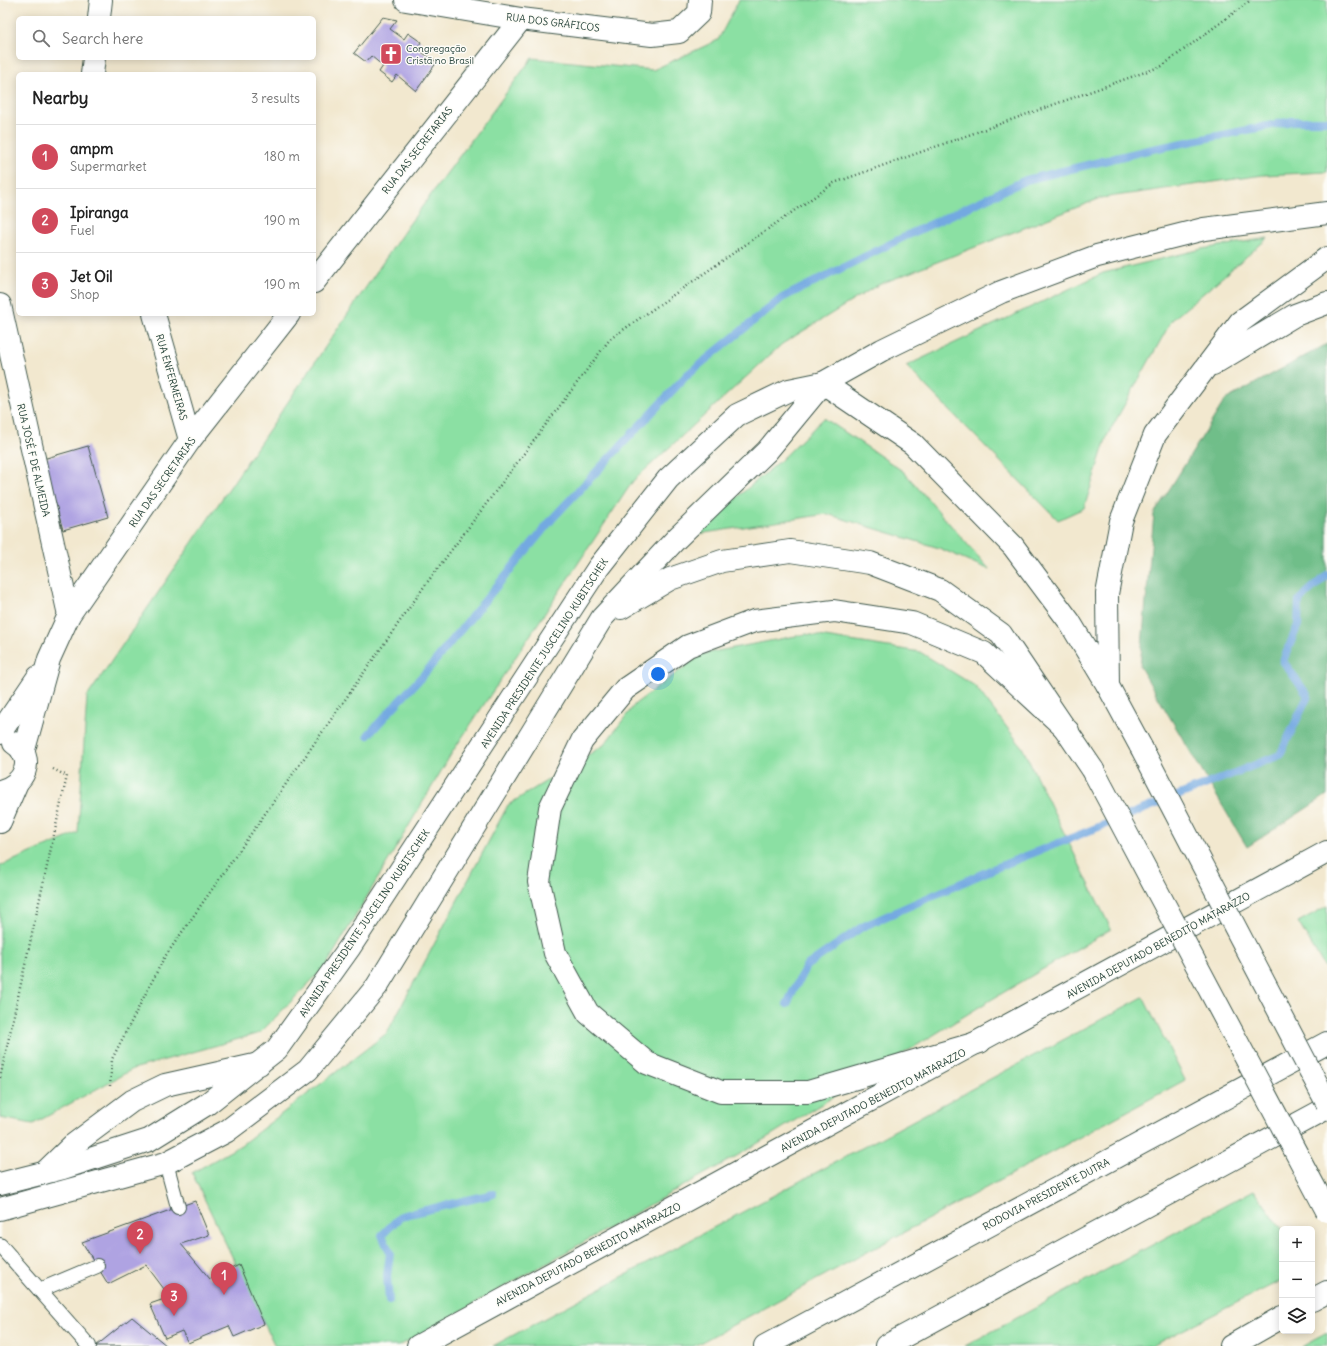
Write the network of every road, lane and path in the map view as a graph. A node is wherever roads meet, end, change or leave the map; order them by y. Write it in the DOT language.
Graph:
graph roads {
  1 [pos="101,0"];
  2 [pos="406,0"];
  3 [pos="700,0"];
  4 [pos="1251,0"];
  5 [pos="99,16"];
  6 [pos="520,19"];
  7 [pos="94,60"];
  8 [pos="92,72"];
  9 [pos="1327,213"];
  10 [pos="1327,258"];
  11 [pos="316,279"];
  12 [pos="1327,304"];
  13 [pos="0,305"];
  14 [pos="155,316"];
  15 [pos="287,316"];
  16 [pos="1202,371"];
  17 [pos="823,383"];
  18 [pos="190,440"];
  19 [pos="69,615"];
  20 [pos="602,618"];
  21 [pos="49,659"];
  22 [pos="1108,686"];
  23 [pos="1068,731"];
  24 [pos="0,733"];
  25 [pos="0,738"];
  26 [pos="24,757"];
  27 [pos="8,788"];
  28 [pos="0,822"];
  29 [pos="1327,852"];
  30 [pos="980,1042"];
  31 [pos="1327,1043"];
  32 [pos="258,1064"];
  33 [pos="0,1078"];
  34 [pos="1327,1103"];
  35 [pos="1327,1108"];
  36 [pos="107,1118"];
  37 [pos="166,1163"];
  38 [pos="44,1173"];
  39 [pos="0,1184"];
  40 [pos="178,1206"];
  41 [pos="0,1209"];
  42 [pos="1327,1211"];
  43 [pos="0,1245"];
  44 [pos="97,1266"];
  45 [pos="40,1290"];
  46 [pos="1327,1292"];
  47 [pos="1315,1298"];
  48 [pos="1279,1319"];
  49 [pos="89,1346"];
  50 [pos="418,1346"];
  51 [pos="765,1346"];
  52 [pos="886,1346"];
  53 [pos="1231,1346"];
  1 -- 5 [label="main road"];
  2 -- 6 [label="main road, RUA DOS GRÁFICOS"];
  3 -- 6 [label="main road, RUA DOS GRÁFICOS"];
  4 -- 36 [label="path"];
  6 -- 11 [label="main road, RUA DAS SECRETARIAS"];
  7 -- 8 [label="main road"];
  9 -- 17 [label="main road"];
  10 -- 16 [label="main road"];
  12 -- 16 [label="main road"];
  13 -- 19 [label="main road, RUA JOSÉ F DE ALMEIDA"];
  14 -- 18 [label="main road, RUA ENFERMEIRAS"];
  15 -- 18 [label="main road, RUA DAS SECRETARIAS"];
  16 -- 22 [label="main road"];
  17 -- 20 [label="main road"];
  17 -- 22 [label="main road"];
  17 -- 32 [label="main road, AVENIDA PRESIDENTE JUSCELINO KUBITSCHEK"];
  18 -- 19 [label="main road, RUA DAS SECRETARIAS"];
  19 -- 21 [label="main road, RUA DAS SECRETARIAS"];
  20 -- 23 [label="main road"];
  20 -- 37 [label="main road"];
  21 -- 24 [label="main road, RUA DAS SECRETARIAS"];
  21 -- 26 [label="main road, RUA DAS SECRETARIAS"];
  22 -- 34 [label="main road, bridge"];
  23 -- 30 [label="main road"];
  23 -- 42 [label="main road, bridge"];
  25 -- 26 [label="main road"];
  26 -- 27 [label="main road, RUA DAS SECRETARIAS"];
  26 -- 33 [label="path"];
  27 -- 28 [label="main road, RUA DAS SECRETARIAS"];
  29 -- 30 [label="main road, AVENIDA DEPUTADO BENEDITO MATARAZZO"];
  30 -- 50 [label="main road, AVENIDA DEPUTADO BENEDITO MATARAZZO"];
  31 -- 51 [label="main road, RODOVIA PRESIDENTE DUTRA"];
  32 -- 36 [label="main road"];
  32 -- 38 [label="main road, AVENIDA PRESIDENTE JUSCELINO KUBITSCHEK"];
  35 -- 52 [label="main road"];
  36 -- 38 [label="main road"];
  37 -- 40 [label="lane"];
  37 -- 41 [label="main road"];
  38 -- 39 [label="main road, AVENIDA PRESIDENTE JUSCELINO KUBITSCHEK"];
  43 -- 45 [label="lane"];
  44 -- 45 [label="lane"];
  45 -- 49 [label="lane"];
  46 -- 47 [label="main road"];
  48 -- 53 [label="main road"];
}
